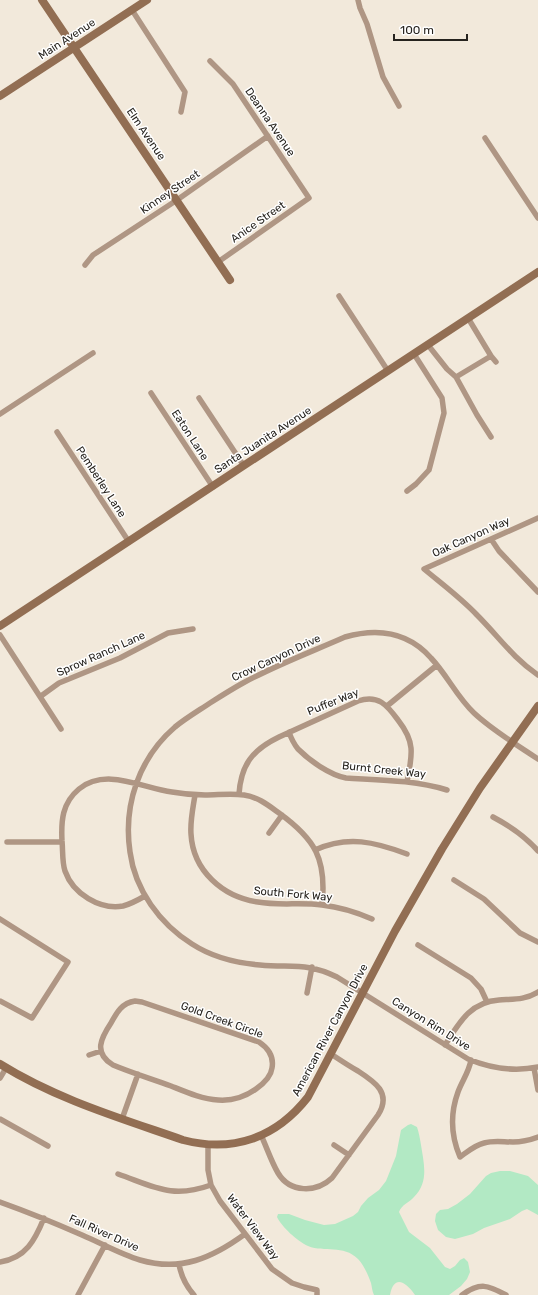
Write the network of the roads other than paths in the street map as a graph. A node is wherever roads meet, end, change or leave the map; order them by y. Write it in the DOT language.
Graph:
graph roads {
  1 [pos="42,0"];
  2 [pos="147,0"];
  3 [pos="358,0"];
  4 [pos="132,10"];
  5 [pos="74,47"];
  6 [pos="210,61"];
  7 [pos="0,96"];
  8 [pos="399,106"];
  9 [pos="181,112"];
  10 [pos="268,136"];
  11 [pos="485,138"];
  12 [pos="309,198"];
  13 [pos="177,200"];
  14 [pos="538,218"];
  15 [pos="218,262"];
  16 [pos="85,265"];
  17 [pos="538,272"];
  18 [pos="230,280"];
  19 [pos="339,296"];
  20 [pos="468,318"];
  21 [pos="428,345"];
  22 [pos="93,353"];
  23 [pos="414,354"];
  24 [pos="491,356"];
  25 [pos="496,362"];
  26 [pos="388,371"];
  27 [pos="456,377"];
  28 [pos="151,393"];
  29 [pos="199,398"];
  30 [pos="0,414"];
  31 [pos="57,432"];
  32 [pos="491,437"];
  33 [pos="244,466"];
  34 [pos="213,487"];
  35 [pos="408,491"];
  36 [pos="538,518"];
  37 [pos="491,539"];
  38 [pos="129,542"];
  39 [pos="538,592"];
  40 [pos="0,626"];
  41 [pos="193,629"];
  42 [pos="0,635"];
  43 [pos="437,666"];
  44 [pos="538,675"];
  45 [pos="41,696"];
  46 [pos="387,706"];
  47 [pos="538,706"];
  48 [pos="62,729"];
  49 [pos="288,732"];
  50 [pos="512,741"];
  51 [pos="538,759"];
  52 [pos="407,782"];
  53 [pos="136,784"];
  54 [pos="447,790"];
  55 [pos="239,794"];
  56 [pos="194,795"];
  57 [pos="282,815"];
  58 [pos="493,817"];
  59 [pos="269,833"];
  60 [pos="7,842"];
  61 [pos="62,842"];
  62 [pos="315,850"];
  63 [pos="538,851"];
  64 [pos="407,854"];
  65 [pos="454,880"];
  66 [pos="145,896"];
  67 [pos="322,905"];
  68 [pos="0,919"];
  69 [pos="372,919"];
  70 [pos="538,942"];
  71 [pos="418,945"];
  72 [pos="312,967"];
  73 [pos="538,992"];
  74 [pos="307,993"];
  75 [pos="363,993"];
  76 [pos="0,1001"];
  77 [pos="487,1002"];
  78 [pos="445,1045"];
  79 [pos="101,1051"];
  80 [pos="331,1054"];
  81 [pos="89,1055"];
  82 [pos="472,1060"];
  83 [pos="3,1066"];
  84 [pos="536,1067"];
  85 [pos="138,1074"];
  86 [pos="0,1078"];
  87 [pos="538,1090"];
  88 [pos="122,1118"];
  89 [pos="0,1119"];
  90 [pos="261,1136"];
  91 [pos="538,1137"];
  92 [pos="208,1145"];
  93 [pos="334,1145"];
  94 [pos="48,1146"];
  95 [pos="349,1155"];
  96 [pos="118,1174"];
  97 [pos="211,1184"];
  98 [pos="0,1202"];
  99 [pos="44,1218"];
  100 [pos="245,1234"];
  101 [pos="105,1246"];
  102 [pos="0,1262"];
  103 [pos="179,1264"];
  104 [pos="78,1295"];
  105 [pos="194,1295"];
  106 [pos="317,1295"];
  107 [pos="462,1295"];
  108 [pos="506,1295"];
  1 -- 5 [label="street, Elm Avenue"];
  2 -- 4 [label="street, Main Avenue"];
  3 -- 8 [label="street"];
  4 -- 5 [label="street, Main Avenue"];
  4 -- 9 [label="street"];
  5 -- 7 [label="street, Main Avenue"];
  5 -- 13 [label="street, Elm Avenue"];
  6 -- 10 [label="street, Deanna Avenue"];
  10 -- 12 [label="street, Deanna Avenue"];
  10 -- 13 [label="street, Kinney Street"];
  11 -- 14 [label="street"];
  12 -- 15 [label="street, Anice Street"];
  13 -- 15 [label="street, Elm Avenue"];
  13 -- 16 [label="street, Kinney Street"];
  15 -- 18 [label="street, Elm Avenue"];
  17 -- 20 [label="street, Santa Juanita Avenue"];
  19 -- 26 [label="street"];
  20 -- 21 [label="street, Santa Juanita Avenue"];
  20 -- 24 [label="street"];
  21 -- 23 [label="street, Santa Juanita Avenue"];
  21 -- 27 [label="street"];
  22 -- 30 [label="street"];
  23 -- 26 [label="street, Santa Juanita Avenue"];
  23 -- 35 [label="street"];
  24 -- 25 [label="street"];
  24 -- 27 [label="street"];
  26 -- 33 [label="street, Santa Juanita Avenue"];
  27 -- 32 [label="street"];
  28 -- 34 [label="street, Eaton Lane"];
  29 -- 33 [label="street"];
  31 -- 38 [label="street, Pemberley Lane"];
  33 -- 34 [label="street, Santa Juanita Avenue"];
  34 -- 38 [label="street, Santa Juanita Avenue"];
  36 -- 37 [label="street, Oak Canyon Way"];
  37 -- 39 [label="street"];
  37 -- 44 [label="street, Oak Canyon Way"];
  38 -- 40 [label="street, Santa Juanita Avenue"];
  41 -- 45 [label="street, Sprow Ranch Lane"];
  42 -- 45 [label="street"];
  43 -- 46 [label="street"];
  43 -- 50 [label="street, Crow Canyon Drive"];
  43 -- 53 [label="street, Crow Canyon Drive"];
  45 -- 48 [label="street"];
  46 -- 49 [label="street, Puffer Way"];
  46 -- 52 [label="street"];
  47 -- 50 [label="street, American River Canyon Drive"];
  49 -- 52 [label="street, Burnt Creek Way"];
  49 -- 55 [label="street, Puffer Way"];
  50 -- 51 [label="street"];
  50 -- 75 [label="street, American River Canyon Drive"];
  52 -- 54 [label="street, Burnt Creek Way"];
  53 -- 56 [label="street"];
  53 -- 61 [label="street"];
  53 -- 66 [label="street, Crow Canyon Drive"];
  55 -- 56 [label="street"];
  55 -- 57 [label="street"];
  56 -- 67 [label="street, South Fork Way"];
  57 -- 59 [label="street"];
  57 -- 62 [label="street"];
  58 -- 63 [label="street"];
  60 -- 61 [label="street"];
  61 -- 66 [label="street"];
  62 -- 64 [label="street"];
  62 -- 67 [label="street"];
  65 -- 70 [label="street"];
  66 -- 72 [label="street, Crow Canyon Drive"];
  67 -- 69 [label="street, South Fork Way"];
  68 -- 76 [label="street"];
  71 -- 77 [label="street"];
  72 -- 74 [label="street"];
  72 -- 75 [label="street, Crow Canyon Drive"];
  73 -- 77 [label="street"];
  75 -- 78 [label="street, Canyon Rim Drive"];
  75 -- 80 [label="street, American River Canyon Drive"];
  77 -- 78 [label="street"];
  78 -- 82 [label="street, Canyon Rim Drive"];
  79 -- 81 [label="street"];
  79 -- 85 [label="street, Gold Creek Circle"];
  79 -- 85 [label="street, Gold Creek Circle"];
  80 -- 90 [label="street, American River Canyon Drive"];
  80 -- 95 [label="street"];
  82 -- 84 [label="street, Canyon Rim Drive"];
  82 -- 91 [label="street"];
  83 -- 86 [label="street"];
  83 -- 88 [label="street, American River Canyon Drive"];
  84 -- 87 [label="street"];
  85 -- 88 [label="street"];
  88 -- 92 [label="street, American River Canyon Drive"];
  89 -- 94 [label="street"];
  90 -- 92 [label="street, American River Canyon Drive"];
  90 -- 95 [label="street"];
  92 -- 97 [label="street, Water View Way"];
  93 -- 95 [label="street"];
  96 -- 97 [label="street"];
  97 -- 100 [label="street, Water View Way"];
  98 -- 99 [label="street, Fall River Drive"];
  99 -- 101 [label="street, Fall River Drive"];
  99 -- 102 [label="street"];
  100 -- 103 [label="street, Fall River Drive"];
  100 -- 106 [label="street, Water View Way"];
  101 -- 103 [label="street, Fall River Drive"];
  101 -- 104 [label="street"];
  103 -- 105 [label="street"];
  107 -- 108 [label="street"];
}
